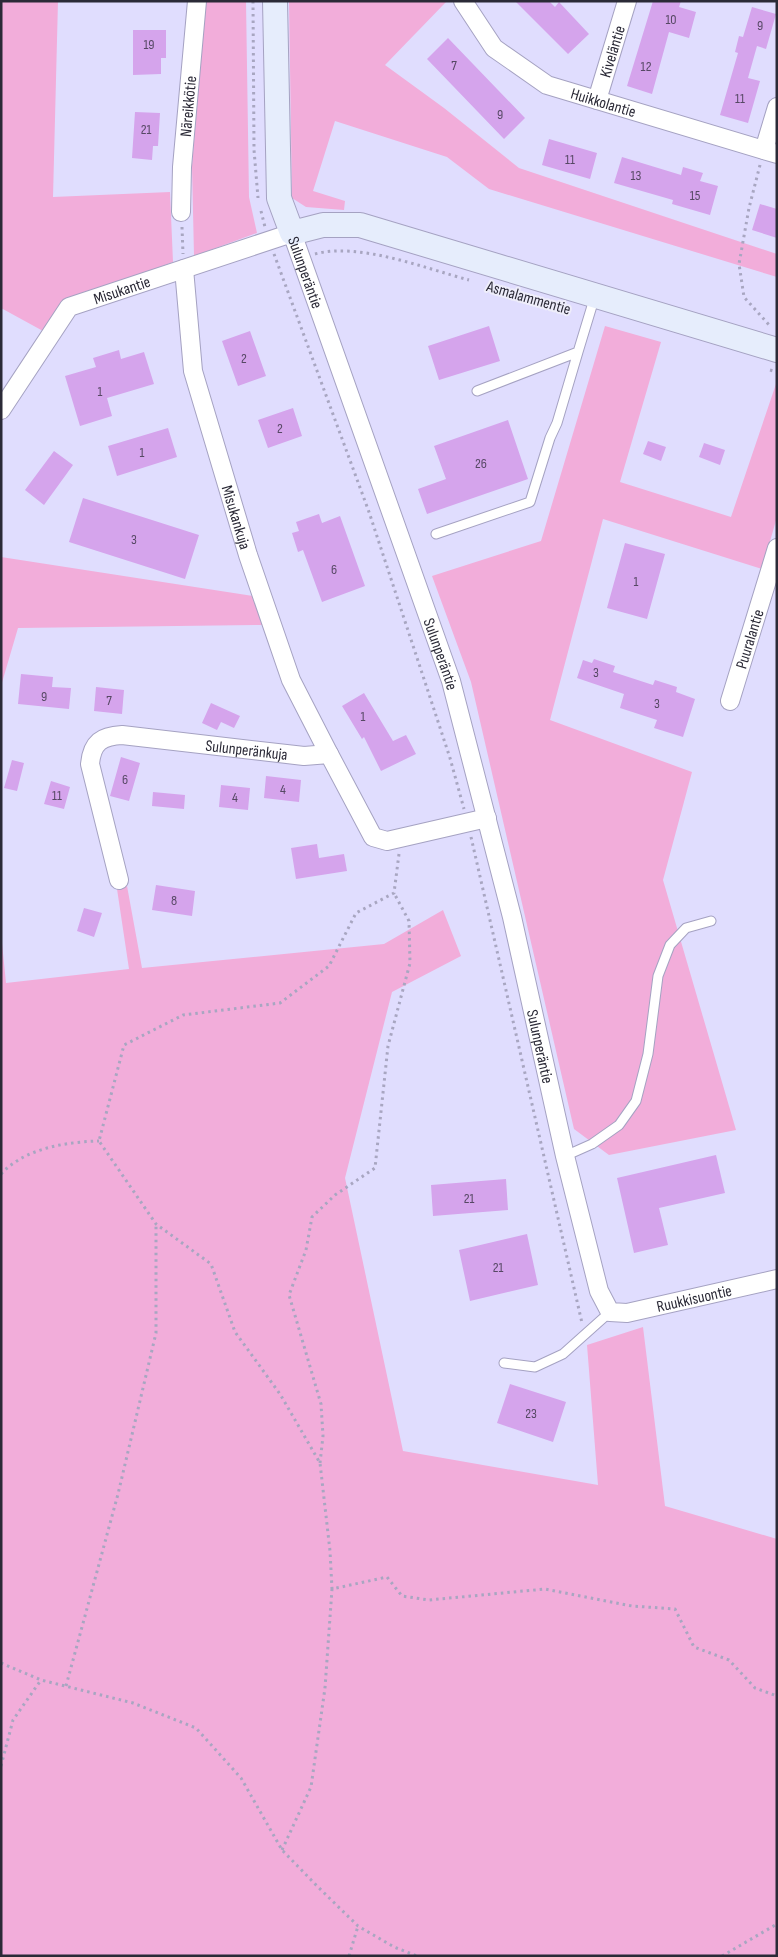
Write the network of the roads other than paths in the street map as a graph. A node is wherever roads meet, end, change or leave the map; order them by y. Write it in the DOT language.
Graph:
graph roads {
  1 [pos="197,1"];
  2 [pos="275,1"];
  3 [pos="463,1"];
  4 [pos="627,1"];
  5 [pos="597,100"];
  6 [pos="777,108"];
  7 [pos="770,152"];
  8 [pos="181,212"];
  9 [pos="292,233"];
  10 [pos="184,268"];
  11 [pos="595,296"];
  12 [pos="772,349"];
  13 [pos="578,352"];
  14 [pos="477,391"];
  15 [pos="1,410"];
  16 [pos="436,534"];
  17 [pos="777,548"];
  18 [pos="730,701"];
  19 [pos="329,754"];
  20 [pos="487,818"];
  21 [pos="120,880"];
  22 [pos="710,921"];
  23 [pos="565,1156"];
  24 [pos="777,1279"];
  25 [pos="610,1312"];
  26 [pos="504,1362"];
  1 -- 8 [label="street, Näreikkötie"];
  2 -- 9 [label="street, Sulunperäntie"];
  3 -- 5 [label="street, Huikkolantie"];
  4 -- 5 [label="street, Kiveläntie"];
  5 -- 7 [label="street, Huikkolantie"];
  6 -- 7 [label="street"];
  9 -- 10 [label="street, Misukantie"];
  9 -- 11 [label="street, Asmalammentie"];
  9 -- 20 [label="street, Sulunperäntie"];
  10 -- 15 [label="street, Misukantie"];
  10 -- 19 [label="street, Misukankuja"];
  11 -- 12 [label="street, Asmalammentie"];
  11 -- 13 [label="lane"];
  13 -- 14 [label="lane"];
  13 -- 16 [label="lane"];
  17 -- 18 [label="street, Puuralantie"];
  19 -- 20 [label="street"];
  19 -- 21 [label="street, Sulunperänkuja"];
  20 -- 23 [label="street, Sulunperäntie"];
  22 -- 23 [label="lane"];
  23 -- 25 [label="street, Sulunperäntie"];
  24 -- 25 [label="street, Ruukkisuontie"];
  25 -- 26 [label="lane"];
}
